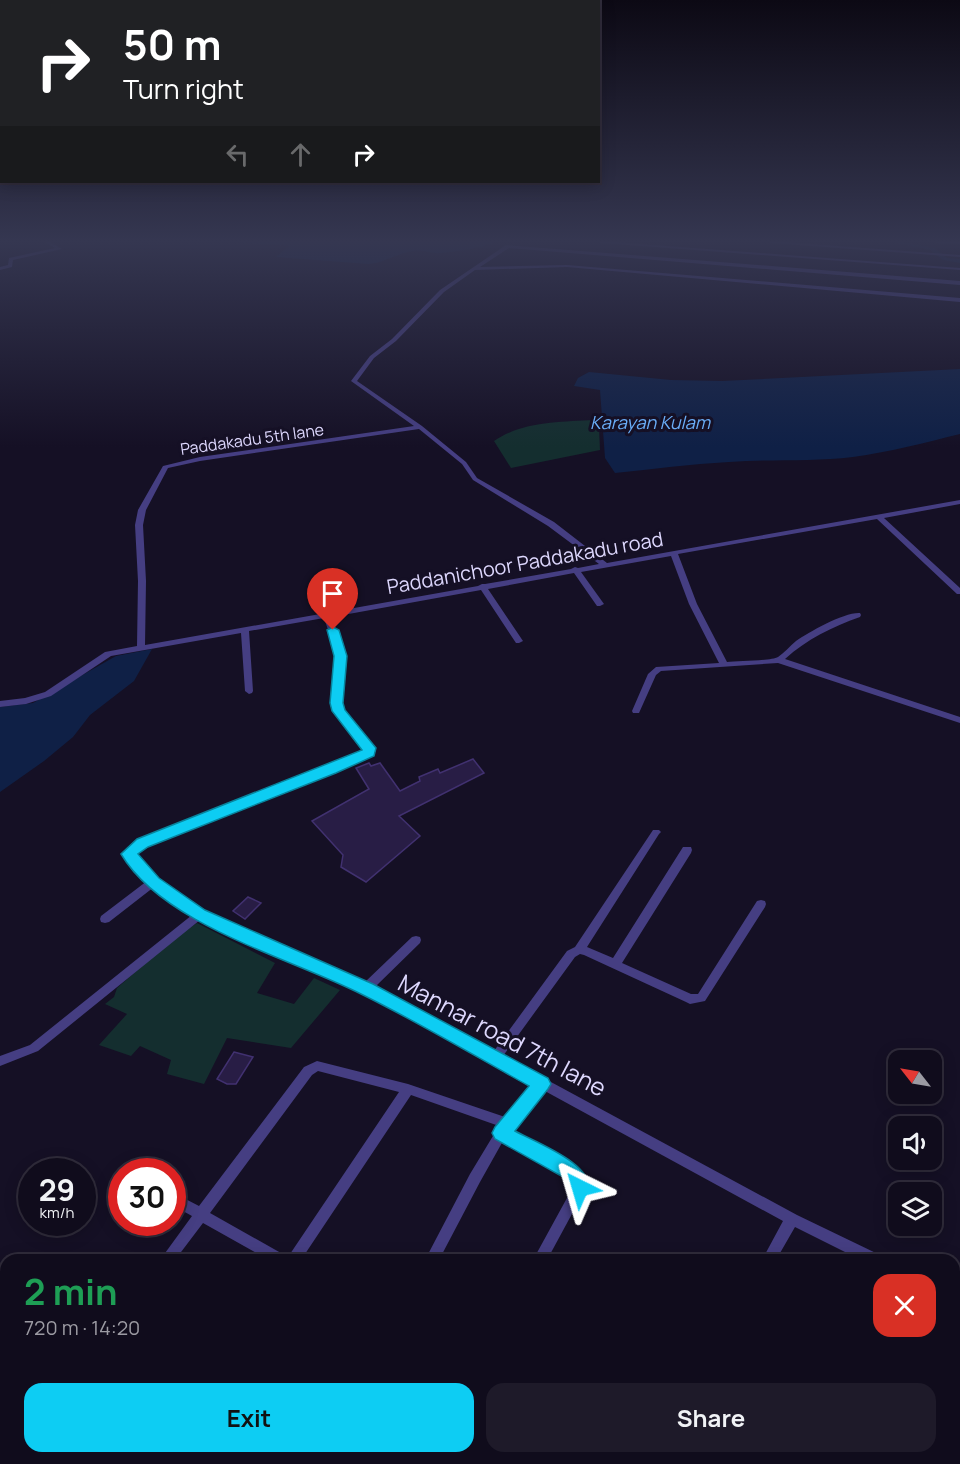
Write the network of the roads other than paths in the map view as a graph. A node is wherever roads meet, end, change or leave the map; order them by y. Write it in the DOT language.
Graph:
graph roads {
  1 [pos="423,310"];
  2 [pos="420,427"];
  3 [pos="960,502"];
  4 [pos="879,517"];
  5 [pos="674,553"];
  6 [pos="604,564"];
  7 [pos="575,569"];
  8 [pos="482,586"];
  9 [pos="960,592"];
  10 [pos="600,604"];
  11 [pos="327,615"];
  12 [pos="857,615"];
  13 [pos="245,629"];
  14 [pos="519,641"];
  15 [pos="141,647"];
  16 [pos="779,660"];
  17 [pos="724,665"];
  18 [pos="249,691"];
  19 [pos="0,704"];
  20 [pos="636,711"];
  21 [pos="960,720"];
  22 [pos="656,832"];
  23 [pos="687,850"];
  24 [pos="154,882"];
  25 [pos="761,904"];
  26 [pos="199,915"];
  27 [pos="105,919"];
  28 [pos="416,940"];
  29 [pos="579,950"];
  30 [pos="615,964"];
  31 [pos="367,988"];
  32 [pos="495,1060"];
  33 [pos="0,1061"];
  34 [pos="541,1084"];
  35 [pos="408,1089"];
  36 [pos="504,1128"];
  37 [pos="186,1205"];
  38 [pos="203,1214"];
  39 [pos="792,1219"];
  40 [pos="172,1254"];
  41 [pos="272,1254"];
  42 [pos="297,1254"];
  43 [pos="435,1254"];
  44 [pos="543,1254"];
  45 [pos="773,1254"];
  46 [pos="863,1254"];
  1 -- 2 [label="street"];
  2 -- 6 [label="street"];
  2 -- 15 [label="street, Paddakadu 5th lane"];
  3 -- 4 [label="street, Paddanichoor Paddakadu road"];
  4 -- 5 [label="street, Paddanichoor Paddakadu road"];
  4 -- 9 [label="street"];
  5 -- 6 [label="street, Paddanichoor Paddakadu road"];
  5 -- 17 [label="street"];
  6 -- 7 [label="street, Paddanichoor Paddakadu road"];
  7 -- 8 [label="street, Paddanichoor Paddakadu road"];
  7 -- 10 [label="street"];
  8 -- 11 [label="street, Paddanichoor Paddakadu road"];
  8 -- 14 [label="street"];
  11 -- 13 [label="street, Paddanichoor Paddakadu road"];
  11 -- 24 [label="street, Mannar road 7th lane"];
  12 -- 16 [label="street"];
  13 -- 15 [label="street, Paddanichoor Paddakadu road"];
  13 -- 18 [label="street"];
  15 -- 19 [label="street, Paddanichoor Paddakadu road"];
  16 -- 17 [label="street"];
  16 -- 21 [label="street"];
  17 -- 20 [label="street"];
  22 -- 29 [label="street"];
  23 -- 30 [label="street"];
  24 -- 26 [label="street, Mannar road 7th lane"];
  24 -- 27 [label="street"];
  25 -- 30 [label="street"];
  26 -- 31 [label="street, Mannar road 7th lane"];
  26 -- 33 [label="street"];
  28 -- 31 [label="street"];
  29 -- 30 [label="street"];
  29 -- 32 [label="street"];
  31 -- 32 [label="street, Mannar road 7th lane"];
  32 -- 34 [label="street, Mannar road 7th lane"];
  34 -- 36 [label="street"];
  34 -- 39 [label="street, Mannar road 7th lane"];
  35 -- 36 [label="street"];
  35 -- 38 [label="street"];
  35 -- 42 [label="street"];
  36 -- 43 [label="street"];
  36 -- 44 [label="street"];
  37 -- 38 [label="street"];
  38 -- 40 [label="street"];
  38 -- 41 [label="street"];
  39 -- 45 [label="street"];
  39 -- 46 [label="street, Mannar road 7th lane"];
}
